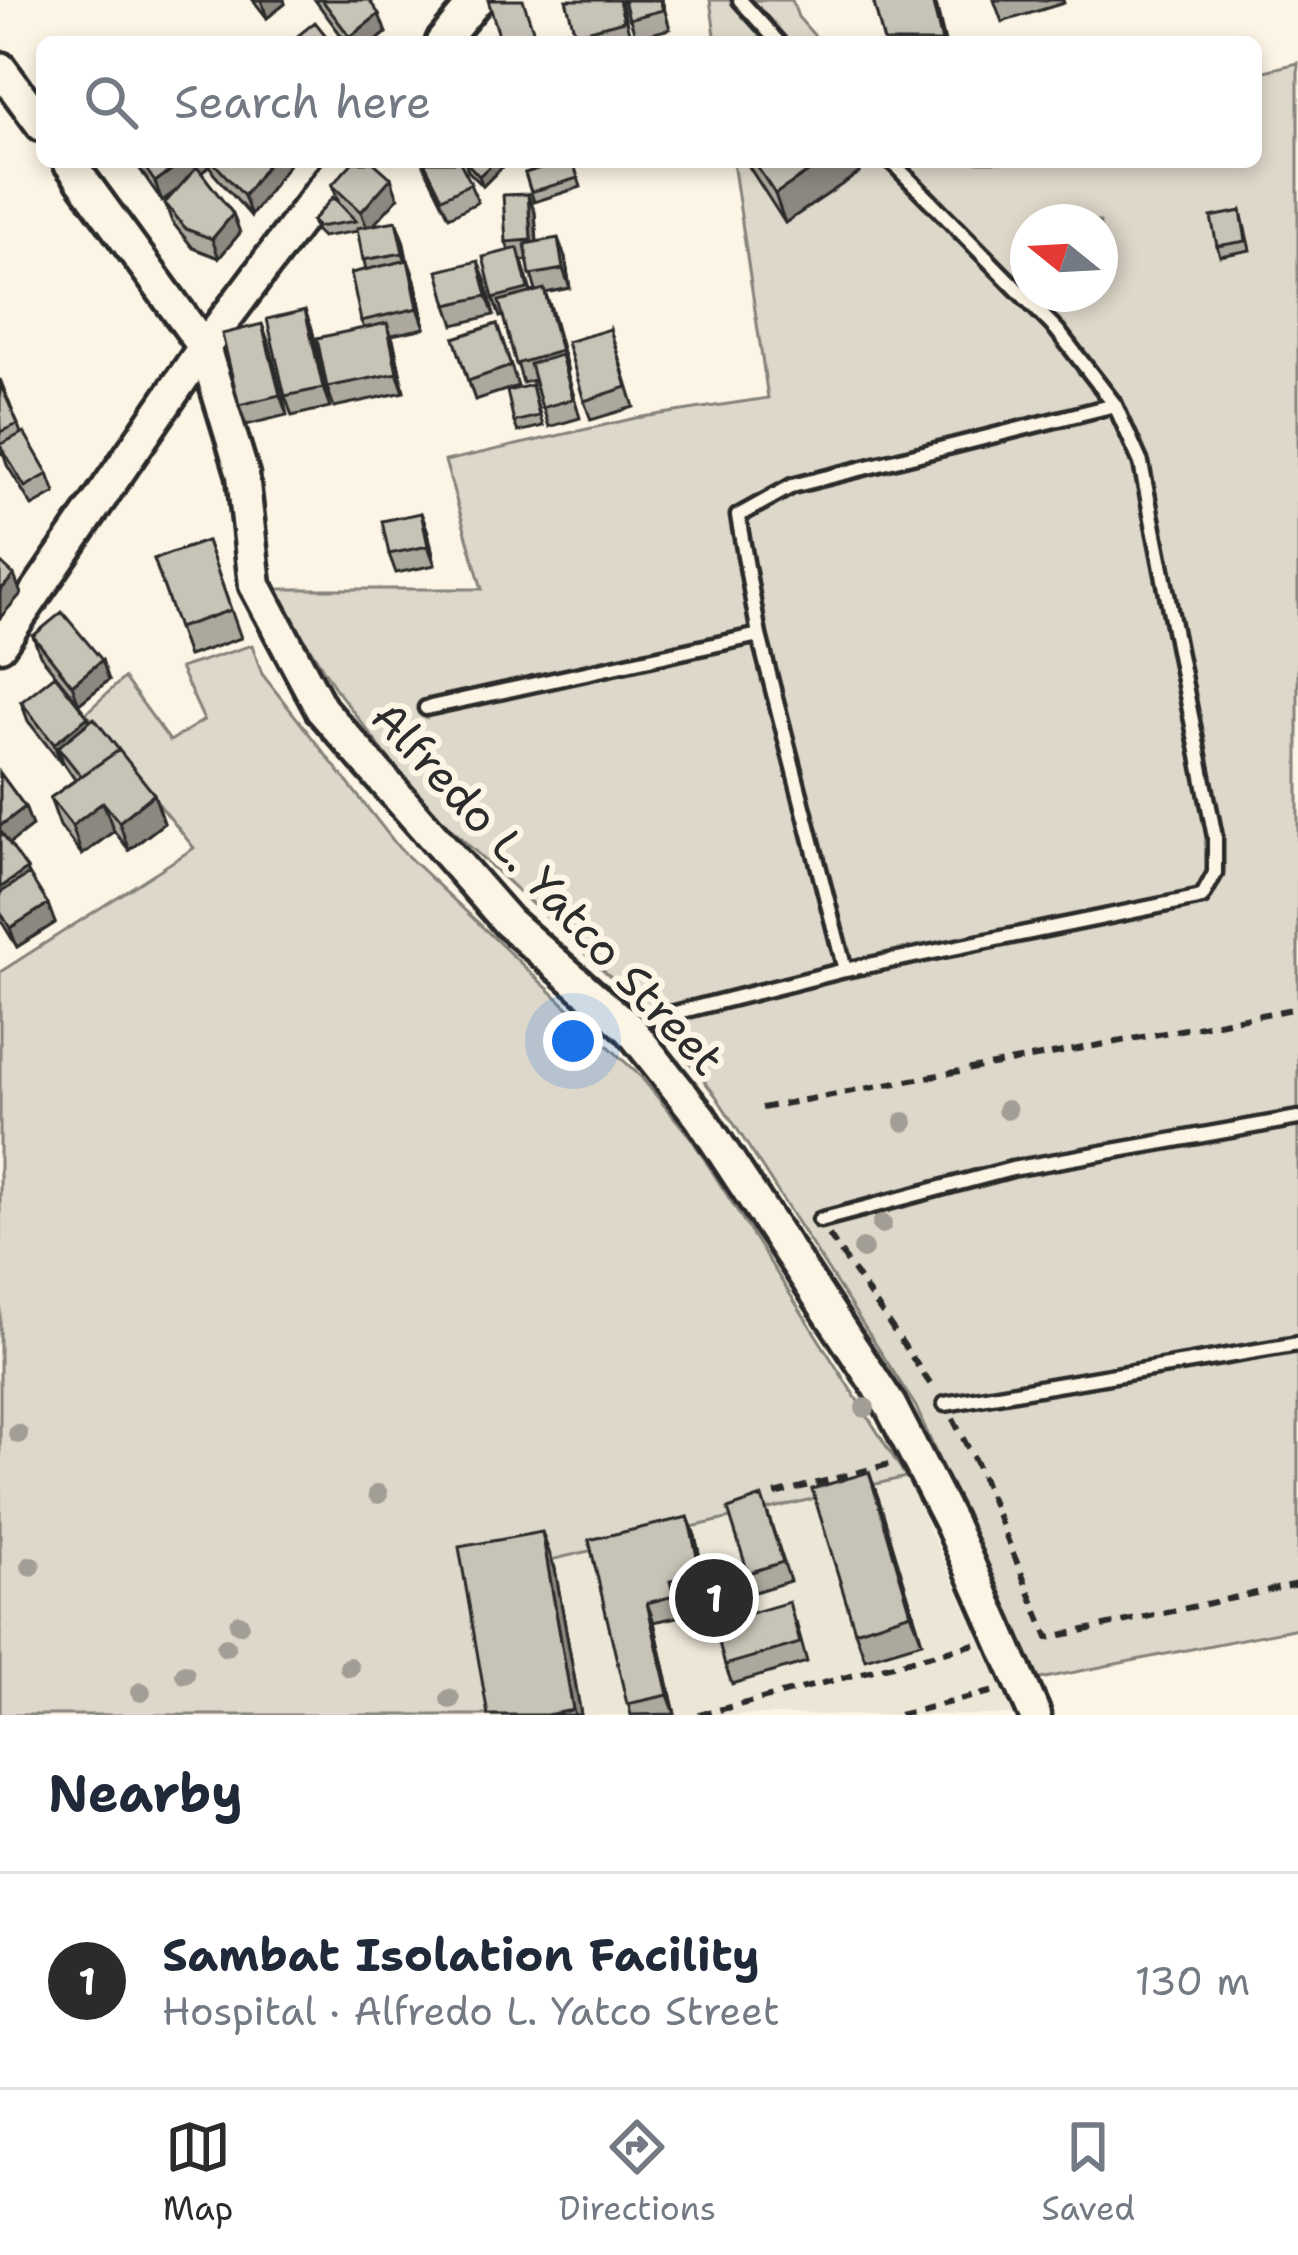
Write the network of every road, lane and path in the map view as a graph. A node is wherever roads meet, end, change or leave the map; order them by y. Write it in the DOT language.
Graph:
graph roads {
  1 [pos="477,0"];
  2 [pos="740,0"];
  3 [pos="447,36"];
  4 [pos="773,36"];
  5 [pos="0,68"];
  6 [pos="36,117"];
  7 [pos="73,168"];
  8 [pos="339,168"];
  9 [pos="898,168"];
  10 [pos="204,347"];
  11 [pos="1114,405"];
  12 [pos="759,635"];
  13 [pos="0,645"];
  14 [pos="427,709"];
  15 [pos="845,970"];
  16 [pos="1298,1008"];
  17 [pos="655,1018"];
  18 [pos="762,1108"];
  19 [pos="1298,1118"];
  20 [pos="820,1220"];
  21 [pos="1298,1343"];
  22 [pos="944,1404"];
  23 [pos="917,1457"];
  24 [pos="775,1495"];
  25 [pos="1298,1584"];
  26 [pos="1001,1637"];
  27 [pos="1048,1638"];
  28 [pos="1022,1684"];
  29 [pos="699,1715"];
  30 [pos="899,1715"];
  31 [pos="1035,1715"];
  1 -- 3 [label="street"];
  2 -- 4 [label="lane"];
  5 -- 6 [label="street"];
  7 -- 10 [label="street, Alfredo L. Yatco Street"];
  8 -- 10 [label="street"];
  9 -- 11 [label="lane"];
  10 -- 13 [label="street"];
  10 -- 23 [label="street, Alfredo L. Yatco Street"];
  11 -- 12 [label="lane"];
  11 -- 15 [label="lane"];
  12 -- 14 [label="lane"];
  12 -- 15 [label="lane"];
  15 -- 17 [label="lane"];
  16 -- 18 [label="path"];
  19 -- 20 [label="lane"];
  21 -- 22 [label="lane"];
  23 -- 24 [label="path"];
  23 -- 26 [label="street, Alfredo L. Yatco Street"];
  25 -- 27 [label="path"];
  26 -- 28 [label="street, Alfredo L. Yatco Street"];
  26 -- 29 [label="path"];
  28 -- 30 [label="path"];
  28 -- 31 [label="street, Alfredo L. Yatco Street"];
}
